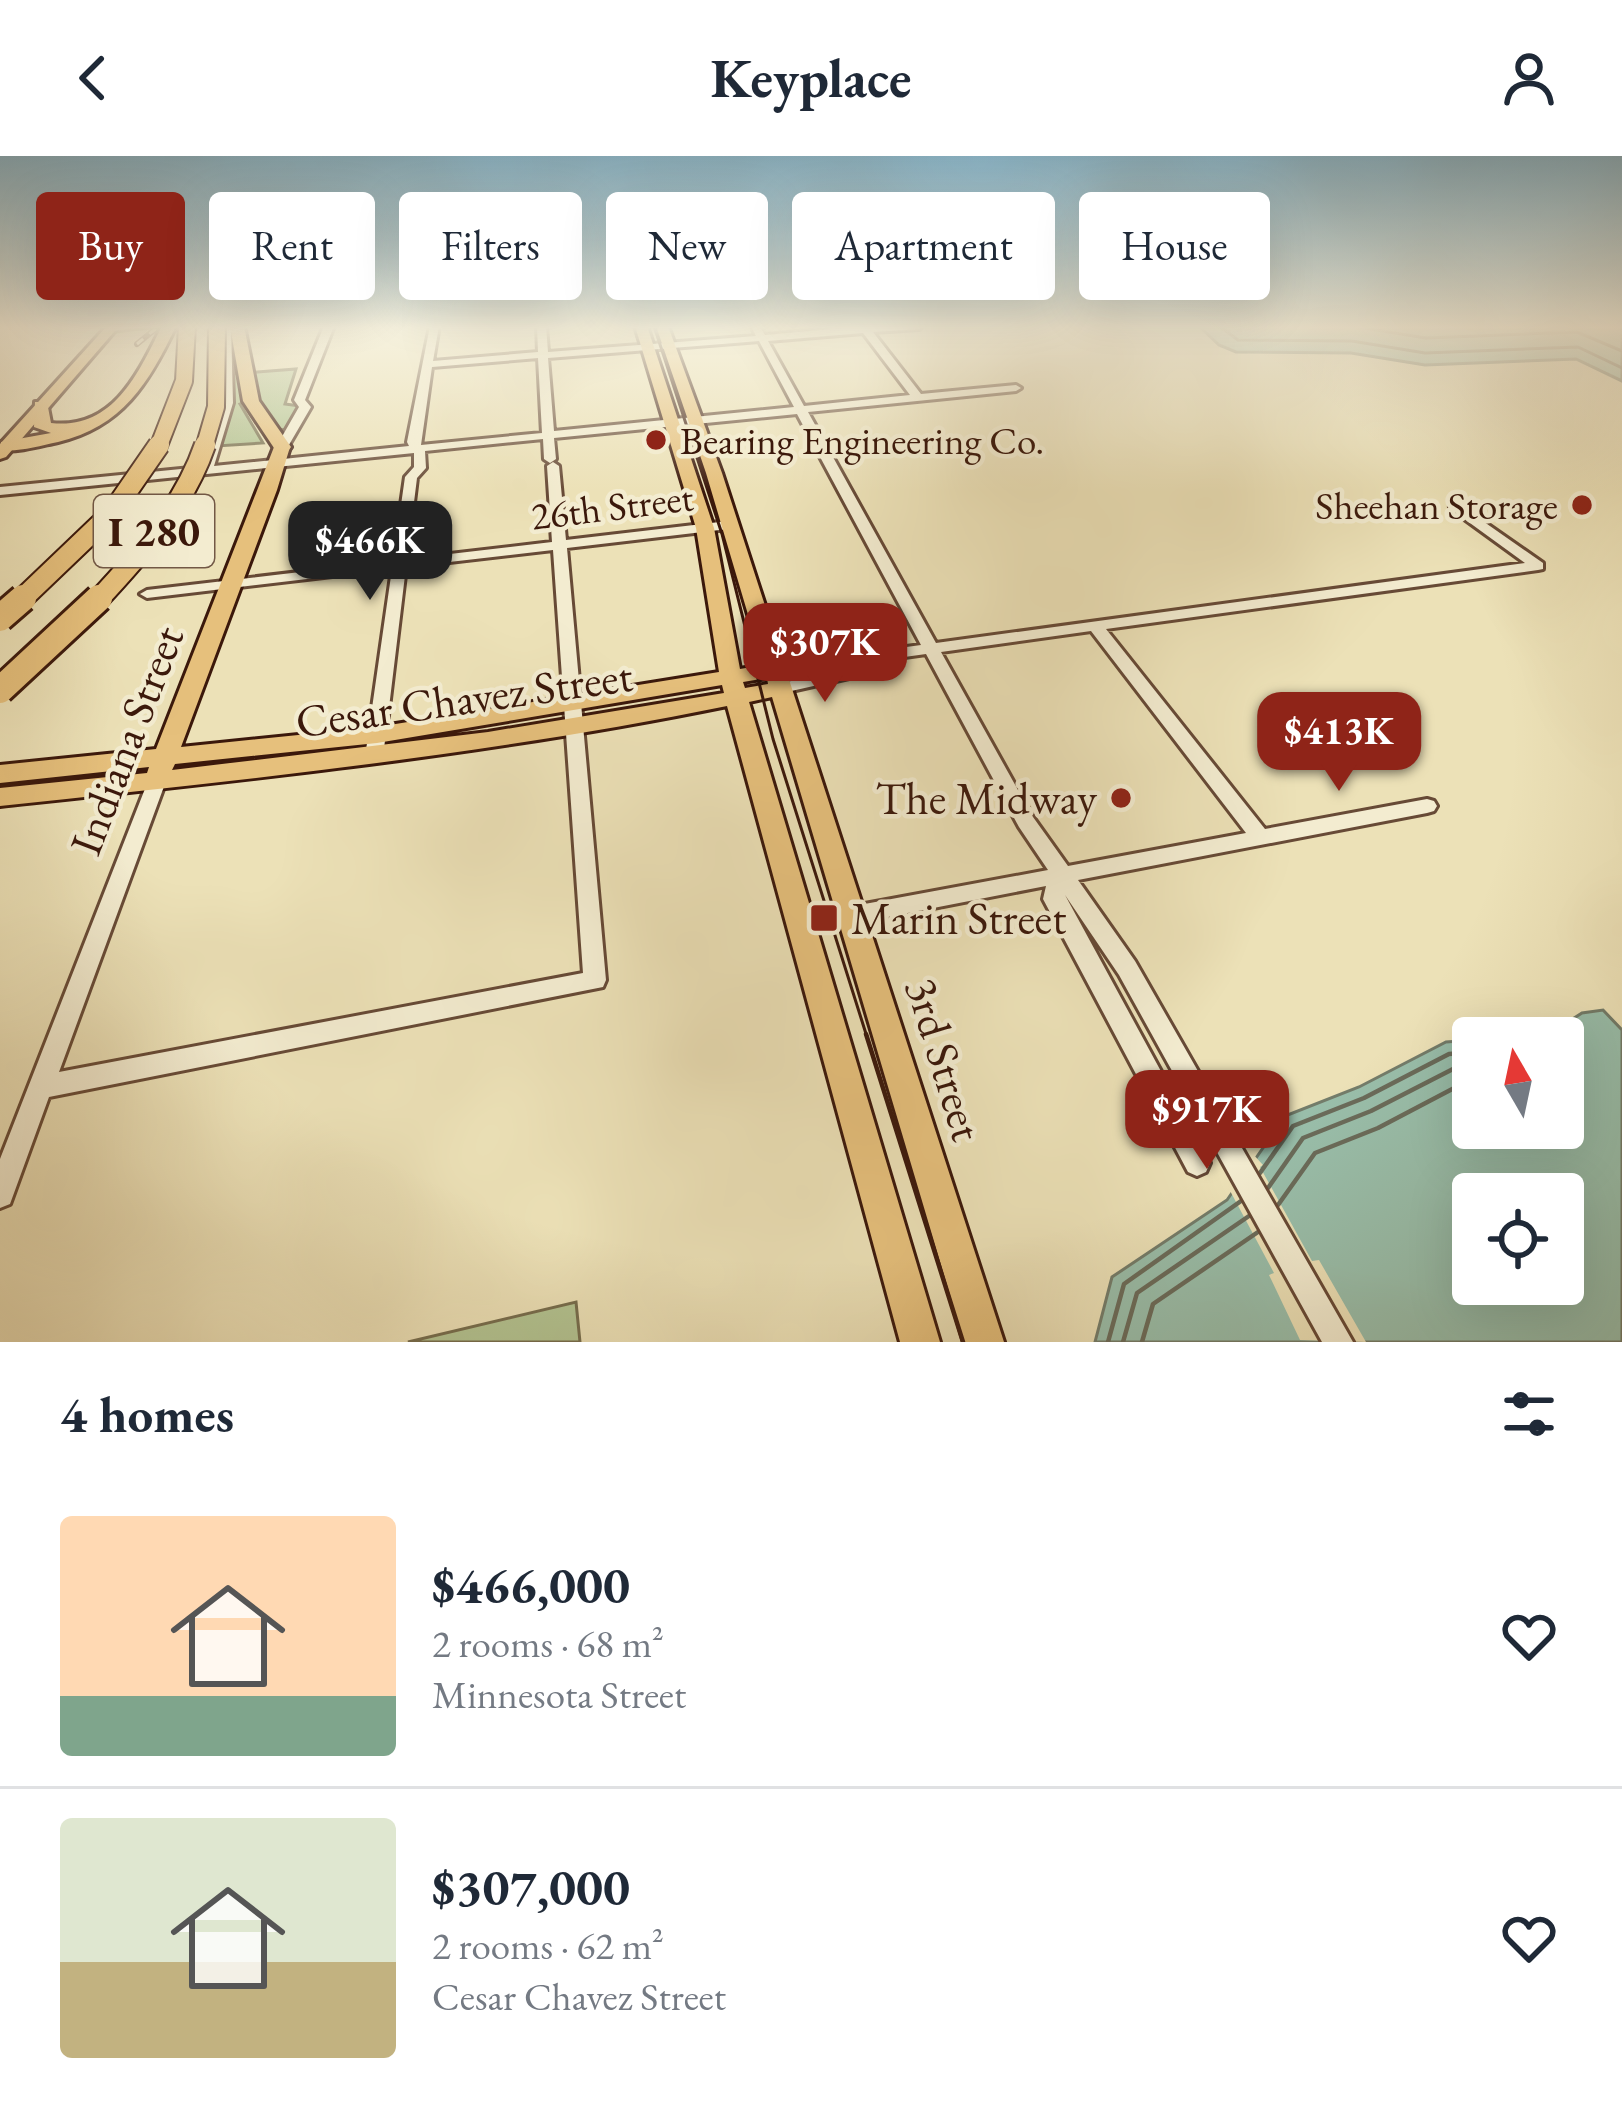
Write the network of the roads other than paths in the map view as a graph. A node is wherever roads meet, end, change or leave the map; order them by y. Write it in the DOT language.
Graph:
graph roads {
  1 [pos="63,381"];
  2 [pos="137,381"];
  3 [pos="184,381"];
  4 [pos="216,381"];
  5 [pos="227,381"];
  6 [pos="246,381"];
  7 [pos="306,381"];
  8 [pos="422,381"];
  9 [pos="546,381"];
  10 [pos="659,381"];
  11 [pos="681,381"];
  12 [pos="786,381"];
  13 [pos="905,381"];
  14 [pos="1016,388"];
  15 [pos="918,398"];
  16 [pos="41,406"];
  17 [pos="801,409"];
  18 [pos="696,421"];
  19 [pos="669,423"];
  20 [pos="92,426"];
  21 [pos="549,436"];
  22 [pos="419,448"];
  23 [pos="3,450"];
  24 [pos="279,455"];
  25 [pos="206,470"];
  26 [pos="0,490"];
  27 [pos="1456,507"];
  28 [pos="728,525"];
  29 [pos="705,528"];
  30 [pos="559,545"];
  31 [pos="400,564"];
  32 [pos="230,584"];
  33 [pos="147,594"];
  34 [pos="0,618"];
  35 [pos="1096,627"];
  36 [pos="933,651"];
  37 [pos="776,680"];
  38 [pos="733,688"];
  39 [pos="0,690"];
  40 [pos="573,718"];
  41 [pos="376,746"];
  42 [pos="160,770"];
  43 [pos="0,774"];
  44 [pos="0,797"];
  45 [pos="1427,806"];
  46 [pos="1260,837"];
  47 [pos="1059,874"];
  48 [pos="850,915"];
  49 [pos="800,925"];
  50 [pos="40,1087"];
  51 [pos="1197,1163"];
  52 [pos="0,1194"];
  53 [pos="920,1342"];
  54 [pos="984,1342"];
  55 [pos="1338,1342"];
  1 -- 16 [label="main road"];
  2 -- 20 [label="highway"];
  3 -- 34 [label="highway, I 280, bridge"];
  4 -- 39 [label="highway, I 280, bridge"];
  5 -- 25 [label="street"];
  6 -- 24 [label="highway"];
  7 -- 24 [label="street, Indiana Street"];
  8 -- 22 [label="street"];
  9 -- 21 [label="street"];
  10 -- 19 [label="main road"];
  11 -- 18 [label="main road, 3rd Street"];
  12 -- 17 [label="street"];
  13 -- 15 [label="street"];
  14 -- 15 [label="street"];
  15 -- 17 [label="street"];
  16 -- 20 [label="highway"];
  16 -- 23 [label="main road"];
  17 -- 18 [label="street"];
  17 -- 36 [label="street"];
  18 -- 19 [label="street"];
  18 -- 28 [label="main road, 3rd Street"];
  19 -- 21 [label="street"];
  19 -- 29 [label="main road"];
  20 -- 23 [label="highway"];
  21 -- 22 [label="street"];
  21 -- 30 [label="street"];
  22 -- 24 [label="street"];
  22 -- 31 [label="street"];
  24 -- 25 [label="street"];
  24 -- 32 [label="main road, Indiana Street"];
  25 -- 26 [label="street"];
  27 -- 35 [label="street, Cesar Chavez Street"];
  28 -- 29 [label="street, 26th Street"];
  28 -- 37 [label="main road, 3rd Street"];
  29 -- 30 [label="street, 26th Street"];
  29 -- 38 [label="main road"];
  30 -- 31 [label="street, 26th Street"];
  30 -- 40 [label="street"];
  31 -- 32 [label="street, 26th Street"];
  31 -- 41 [label="street"];
  32 -- 33 [label="street, 26th Street"];
  32 -- 42 [label="main road, Indiana Street"];
  35 -- 36 [label="street, Cesar Chavez Street"];
  35 -- 46 [label="street"];
  36 -- 37 [label="street, Cesar Chavez Street"];
  36 -- 47 [label="street"];
  37 -- 38 [label="main road, Cesar Chavez Street"];
  37 -- 48 [label="main road, 3rd Street"];
  38 -- 40 [label="main road, Cesar Chavez Street"];
  38 -- 49 [label="main road"];
  40 -- 41 [label="main road, Cesar Chavez Street"];
  40 -- 50 [label="street"];
  41 -- 42 [label="main road, Cesar Chavez Street"];
  42 -- 43 [label="main road, Cesar Chavez Street"];
  42 -- 44 [label="main road, Cesar Chavez Street"];
  42 -- 50 [label="street, Indiana Street"];
  45 -- 46 [label="street"];
  46 -- 47 [label="street"];
  47 -- 48 [label="street"];
  47 -- 51 [label="street"];
  47 -- 55 [label="street"];
  48 -- 49 [label="street"];
  48 -- 54 [label="main road, 3rd Street"];
  49 -- 53 [label="main road"];
  50 -- 52 [label="street, Indiana Street"];
}
